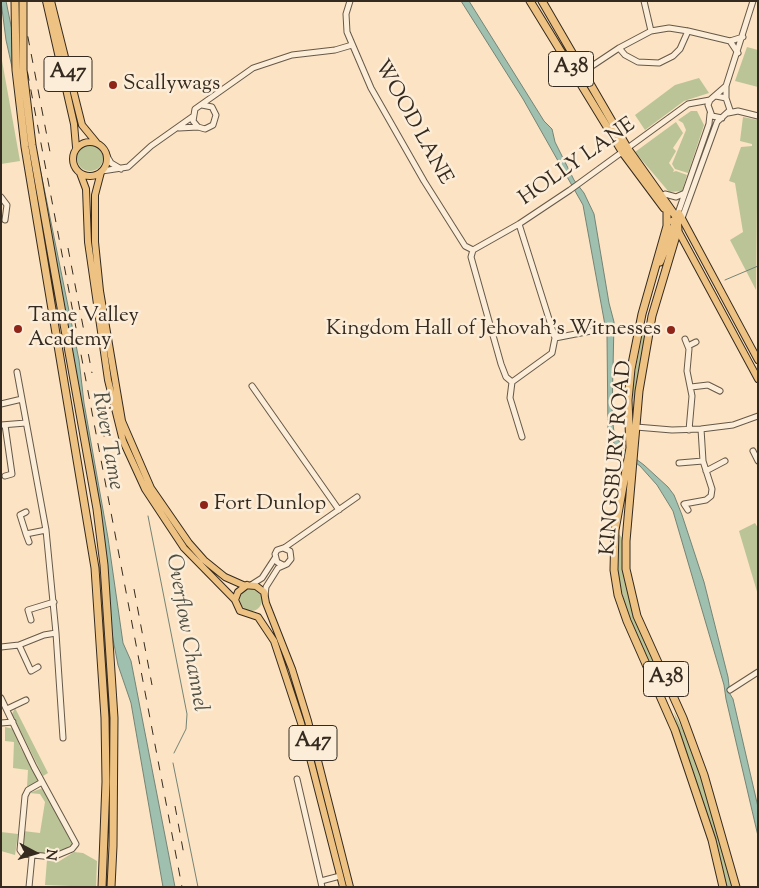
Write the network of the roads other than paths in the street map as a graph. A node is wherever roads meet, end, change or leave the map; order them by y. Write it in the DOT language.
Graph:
graph roads {
  1 [pos="15,1"];
  2 [pos="22,1"];
  3 [pos="46,1"];
  4 [pos="51,1"];
  5 [pos="350,1"];
  6 [pos="530,1"];
  7 [pos="542,1"];
  8 [pos="644,1"];
  9 [pos="754,4"];
  10 [pos="548,11"];
  11 [pos="539,16"];
  12 [pos="651,30"];
  13 [pos="688,31"];
  14 [pos="743,37"];
  15 [pos="730,42"];
  16 [pos="352,45"];
  17 [pos="619,48"];
  18 [pos="738,53"];
  19 [pos="583,72"];
  20 [pos="726,86"];
  21 [pos="218,94"];
  22 [pos="713,98"];
  23 [pos="726,98"];
  24 [pos="698,102"];
  25 [pos="202,105"];
  26 [pos="730,105"];
  27 [pos="214,110"];
  28 [pos="738,112"];
  29 [pos="709,113"];
  30 [pos="728,113"];
  31 [pos="758,116"];
  32 [pos="192,117"];
  33 [pos="722,117"];
  34 [pos="198,127"];
  35 [pos="178,128"];
  36 [pos="96,142"];
  37 [pos="76,147"];
  38 [pos="625,151"];
  39 [pos="107,156"];
  40 [pos="121,169"];
  41 [pos="101,171"];
  42 [pos="80,172"];
  43 [pos="647,175"];
  44 [pos="665,194"];
  45 [pos="685,194"];
  46 [pos="1,198"];
  47 [pos="667,211"];
  48 [pos="6,220"];
  49 [pos="678,221"];
  50 [pos="519,224"];
  51 [pos="686,246"];
  52 [pos="473,250"];
  53 [pos="670,252"];
  54 [pos="704,280"];
  55 [pos="650,283"];
  56 [pos="642,314"];
  57 [pos="652,316"];
  58 [pos="638,329"];
  59 [pos="591,331"];
  60 [pos="649,332"];
  61 [pos="555,338"];
  62 [pos="685,339"];
  63 [pos="696,342"];
  64 [pos="688,346"];
  65 [pos="758,360"];
  66 [pos="17,372"];
  67 [pos="758,379"];
  68 [pos="716,381"];
  69 [pos="512,382"];
  70 [pos="252,386"];
  71 [pos="691,387"];
  72 [pos="714,387"];
  73 [pos="720,391"];
  74 [pos="22,399"];
  75 [pos="1,404"];
  76 [pos="758,416"];
  77 [pos="26,423"];
  78 [pos="3,425"];
  79 [pos="636,427"];
  80 [pos="701,429"];
  81 [pos="689,430"];
  82 [pos="522,437"];
  83 [pos="633,450"];
  84 [pos="753,451"];
  85 [pos="757,459"];
  86 [pos="750,460"];
  87 [pos="703,461"];
  88 [pos="725,461"];
  89 [pos="679,463"];
  90 [pos="718,465"];
  91 [pos="631,467"];
  92 [pos="722,471"];
  93 [pos="706,472"];
  94 [pos="5,476"];
  95 [pos="357,497"];
  96 [pos="339,510"];
  97 [pos="688,510"];
  98 [pos="26,512"];
  99 [pos="46,530"];
  100 [pos="26,534"];
  101 [pos="297,540"];
  102 [pos="28,542"];
  103 [pos="283,548"];
  104 [pos="292,557"];
  105 [pos="275,558"];
  106 [pos="283,565"];
  107 [pos="249,585"];
  108 [pos="265,595"];
  109 [pos="235,600"];
  110 [pos="54,602"];
  111 [pos="266,603"];
  112 [pos="252,615"];
  113 [pos="31,620"];
  114 [pos="56,633"];
  115 [pos="18,645"];
  116 [pos="1,647"];
  117 [pos="38,667"];
  118 [pos="758,672"];
  119 [pos="667,682"];
  120 [pos="730,690"];
  121 [pos="1,698"];
  122 [pos="662,698"];
  123 [pos="26,700"];
  124 [pos="676,701"];
  125 [pos="6,709"];
  126 [pos="13,722"];
  127 [pos="1,723"];
  128 [pos="675,730"];
  129 [pos="64,735"];
  130 [pos="296,779"];
  131 [pos="42,782"];
  132 [pos="32,856"];
  133 [pos="340,876"];
  134 [pos="320,880"];
  135 [pos="29,887"];
  136 [pos="102,887"];
  137 [pos="111,887"];
  138 [pos="322,887"];
  139 [pos="343,887"];
  140 [pos="350,887"];
  141 [pos="723,887"];
  142 [pos="736,887"];
  1 -- 136 [label="highway, bridge"];
  2 -- 137 [label="highway, bridge"];
  3 -- 37 [label="main road, A47"];
  4 -- 36 [label="main road, A47"];
  5 -- 16 [label="street, WOOD LANE"];
  6 -- 11 [label="highway, A38"];
  7 -- 10 [label="highway, A38"];
  8 -- 12 [label="street"];
  9 -- 14 [label="street"];
  10 -- 11 [label="highway"];
  10 -- 19 [label="highway, A38"];
  11 -- 38 [label="highway, A38"];
  12 -- 13 [label="street"];
  12 -- 17 [label="street"];
  13 -- 15 [label="street"];
  13 -- 17 [label="street"];
  14 -- 15 [label="street"];
  14 -- 18 [label="street"];
  15 -- 18 [label="street"];
  16 -- 21 [label="street"];
  16 -- 52 [label="street, WOOD LANE"];
  17 -- 19 [label="street"];
  18 -- 20 [label="street"];
  19 -- 38 [label="highway, A38"];
  20 -- 22 [label="street"];
  20 -- 23 [label="street"];
  21 -- 25 [label="street"];
  21 -- 27 [label="street"];
  22 -- 23 [label="street"];
  22 -- 24 [label="street, HOLLY LANE"];
  22 -- 29 [label="street"];
  23 -- 26 [label="street"];
  24 -- 29 [label="street"];
  24 -- 38 [label="street, HOLLY LANE"];
  25 -- 27 [label="street"];
  25 -- 32 [label="street"];
  26 -- 28 [label="street"];
  26 -- 30 [label="street"];
  27 -- 34 [label="street"];
  28 -- 30 [label="street"];
  28 -- 31 [label="street"];
  29 -- 33 [label="street"];
  29 -- 45 [label="street, KINGSBURY ROAD"];
  30 -- 33 [label="street"];
  32 -- 34 [label="street"];
  32 -- 35 [label="street"];
  33 -- 49 [label="street, KINGSBURY ROAD"];
  34 -- 35 [label="street"];
  35 -- 40 [label="street"];
  36 -- 37 [label="main road"];
  36 -- 39 [label="main road"];
  37 -- 42 [label="main road"];
  38 -- 43 [label="highway, A38"];
  38 -- 47 [label="highway, A38"];
  38 -- 50 [label="street, HOLLY LANE"];
  39 -- 40 [label="street"];
  39 -- 41 [label="main road"];
  40 -- 41 [label="street"];
  41 -- 42 [label="main road"];
  41 -- 107 [label="main road"];
  42 -- 109 [label="main road, A47"];
  43 -- 44 [label="highway"];
  43 -- 49 [label="highway, A38"];
  44 -- 45 [label="street"];
  44 -- 49 [label="highway"];
  45 -- 49 [label="street, KINGSBURY ROAD"];
  46 -- 48 [label="street"];
  47 -- 49 [label="highway, A38"];
  47 -- 55 [label="highway, KINGSBURY ROAD / A38"];
  49 -- 51 [label="main road"];
  49 -- 53 [label="highway, KINGSBURY ROAD / A38"];
  49 -- 54 [label="main road"];
  49 -- 55 [label="highway"];
  49 -- 65 [label="main road"];
  50 -- 52 [label="street, HOLLY LANE"];
  50 -- 61 [label="street"];
  51 -- 53 [label="main road"];
  51 -- 54 [label="main road"];
  52 -- 69 [label="street"];
  53 -- 57 [label="highway, KINGSBURY ROAD / A38"];
  54 -- 67 [label="main road"];
  55 -- 56 [label="highway, KINGSBURY ROAD / A38"];
  56 -- 57 [label="highway"];
  56 -- 58 [label="highway, KINGSBURY ROAD / A38"];
  57 -- 60 [label="highway, KINGSBURY ROAD / A38"];
  58 -- 60 [label="highway"];
  58 -- 83 [label="highway, KINGSBURY ROAD / A38"];
  59 -- 61 [label="street"];
  60 -- 79 [label="highway, KINGSBURY ROAD / A38"];
  61 -- 69 [label="street"];
  62 -- 64 [label="street"];
  63 -- 64 [label="street"];
  64 -- 71 [label="street"];
  66 -- 74 [label="street"];
  68 -- 72 [label="street"];
  69 -- 82 [label="street"];
  70 -- 96 [label="street"];
  71 -- 72 [label="street"];
  71 -- 81 [label="street"];
  72 -- 73 [label="street"];
  74 -- 75 [label="street"];
  74 -- 77 [label="street"];
  76 -- 80 [label="street"];
  77 -- 78 [label="street"];
  77 -- 99 [label="street"];
  78 -- 94 [label="street"];
  79 -- 81 [label="street"];
  79 -- 83 [label="highway, KINGSBURY ROAD / A38"];
  80 -- 81 [label="street"];
  80 -- 87 [label="street"];
  83 -- 91 [label="highway, KINGSBURY ROAD / A38"];
  84 -- 85 [label="street"];
  85 -- 86 [label="street"];
  87 -- 89 [label="street"];
  87 -- 93 [label="street"];
  88 -- 90 [label="street"];
  90 -- 92 [label="street"];
  90 -- 93 [label="street"];
  91 -- 119 [label="highway, KINGSBURY ROAD / A38"];
  91 -- 122 [label="highway, KINGSBURY ROAD / A38"];
  93 -- 97 [label="street"];
  95 -- 96 [label="street"];
  96 -- 101 [label="street"];
  98 -- 100 [label="street"];
  99 -- 100 [label="street"];
  99 -- 110 [label="street"];
  100 -- 102 [label="street"];
  101 -- 103 [label="street"];
  101 -- 104 [label="street"];
  103 -- 104 [label="street"];
  103 -- 105 [label="street"];
  104 -- 106 [label="street"];
  105 -- 106 [label="street"];
  105 -- 107 [label="street"];
  106 -- 108 [label="street"];
  107 -- 108 [label="main road"];
  107 -- 109 [label="main road"];
  108 -- 111 [label="main road, A47"];
  109 -- 112 [label="main road, A47"];
  110 -- 113 [label="street"];
  110 -- 114 [label="street"];
  111 -- 112 [label="main road"];
  111 -- 140 [label="main road, A47"];
  112 -- 133 [label="main road, A47"];
  114 -- 115 [label="street"];
  114 -- 129 [label="street"];
  115 -- 116 [label="street"];
  115 -- 117 [label="street"];
  118 -- 120 [label="street"];
  119 -- 122 [label="highway"];
  119 -- 124 [label="highway, KINGSBURY ROAD / A38"];
  121 -- 125 [label="street"];
  122 -- 128 [label="highway, KINGSBURY ROAD / A38"];
  123 -- 125 [label="street"];
  124 -- 128 [label="highway"];
  124 -- 142 [label="highway, KINGSBURY ROAD / A38"];
  125 -- 126 [label="street"];
  126 -- 127 [label="street"];
  126 -- 131 [label="street"];
  128 -- 141 [label="highway, KINGSBURY ROAD / A38"];
  130 -- 134 [label="street"];
  131 -- 132 [label="street"];
  131 -- 132 [label="street"];
  132 -- 135 [label="street"];
  133 -- 134 [label="street"];
  133 -- 139 [label="main road, A47"];
  134 -- 138 [label="street"];
}
